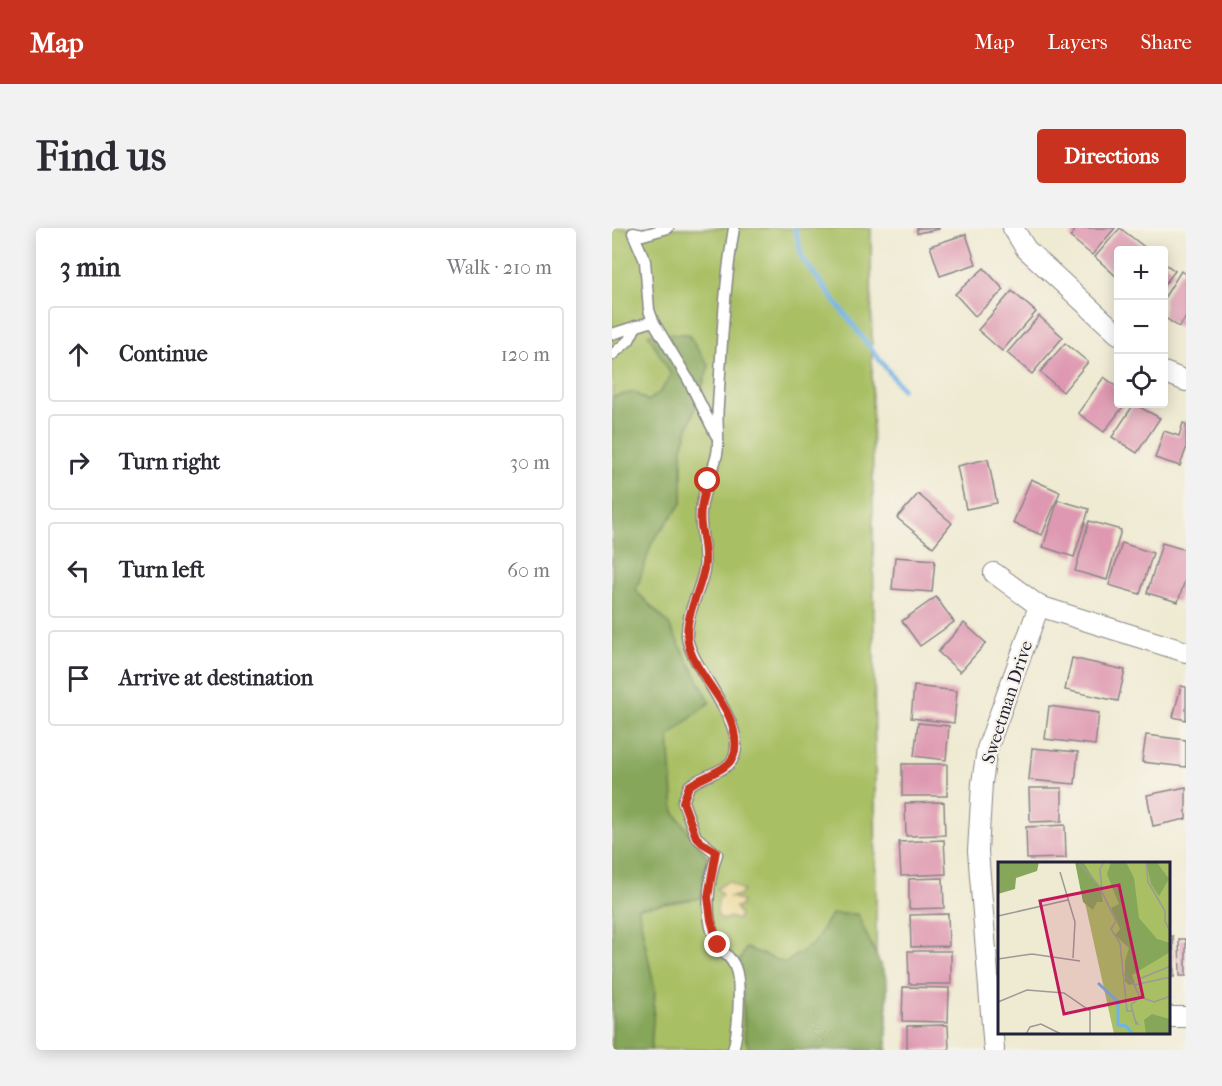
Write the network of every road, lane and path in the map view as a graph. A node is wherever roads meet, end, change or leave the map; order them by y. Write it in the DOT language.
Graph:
graph roads {
  1 [pos="669,228"];
  2 [pos="734,228"];
  3 [pos="1013,228"];
  4 [pos="631,230"];
  5 [pos="653,321"];
  6 [pos="636,326"];
  7 [pos="1114,329"];
  8 [pos="612,334"];
  9 [pos="612,355"];
  10 [pos="1168,374"];
  11 [pos="1186,381"];
  12 [pos="716,435"];
  13 [pos="994,573"];
  14 [pos="1039,606"];
  15 [pos="1186,652"];
  16 [pos="996,1021"];
  17 [pos="737,1047"];
  18 [pos="994,1050"];
  1 -- 4 [label="lane"];
  2 -- 12 [label="lane"];
  3 -- 7 [label="street"];
  4 -- 5 [label="lane"];
  5 -- 6 [label="lane"];
  5 -- 12 [label="lane"];
  6 -- 8 [label="lane"];
  6 -- 9 [label="lane"];
  10 -- 11 [label="street"];
  12 -- 17 [label="lane"];
  13 -- 14 [label="street"];
  14 -- 15 [label="street"];
  14 -- 16 [label="street, Sweetman Drive"];
  16 -- 18 [label="street, Sweetman Drive"];
}
